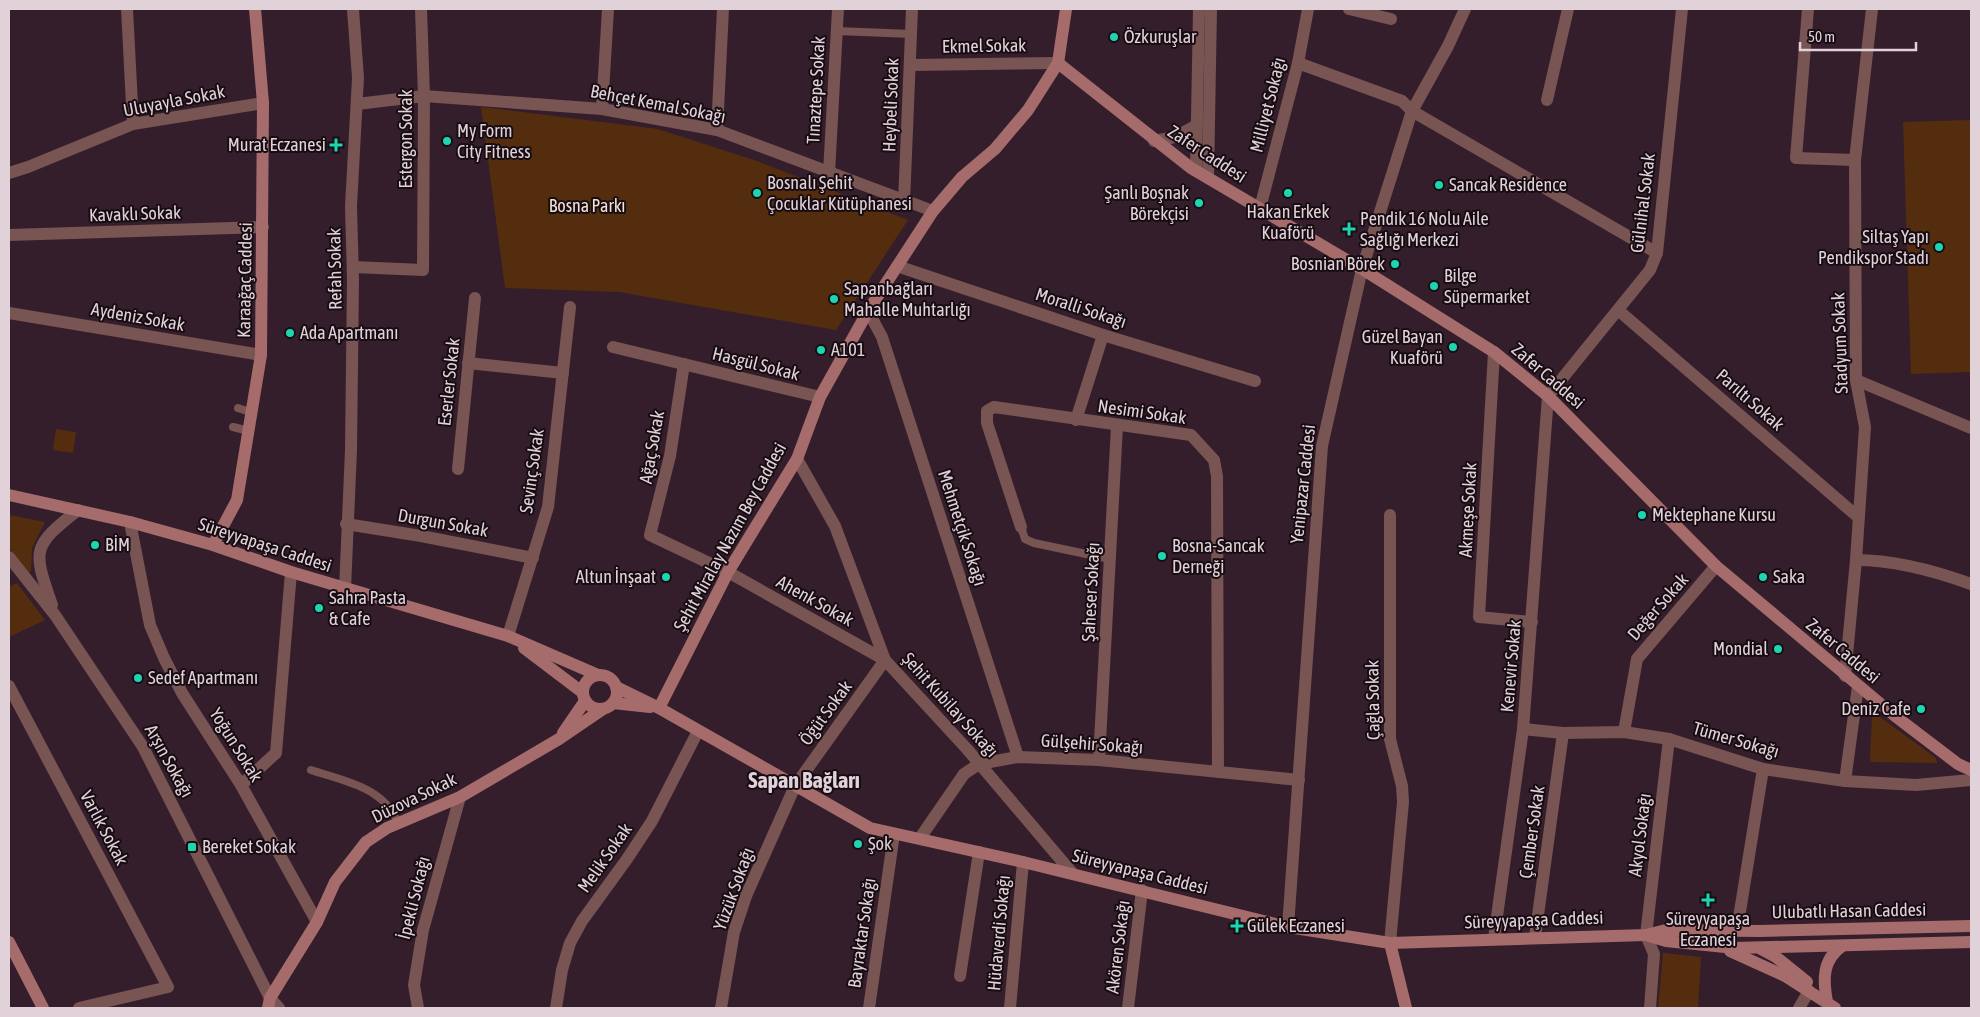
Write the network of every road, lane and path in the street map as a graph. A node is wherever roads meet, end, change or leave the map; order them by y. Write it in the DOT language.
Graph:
graph roads {
  1 [pos="127,9"];
  2 [pos="255,9"];
  3 [pos="353,9"];
  4 [pos="421,9"];
  5 [pos="608,9"];
  6 [pos="724,9"];
  7 [pos="838,9"];
  8 [pos="912,9"];
  9 [pos="1066,9"];
  10 [pos="1199,9"];
  11 [pos="1210,9"];
  12 [pos="1308,9"];
  13 [pos="1349,9"];
  14 [pos="1465,9"];
  15 [pos="1568,9"];
  16 [pos="1682,9"];
  17 [pos="1808,9"];
  18 [pos="1872,9"];
  19 [pos="1391,18"];
  20 [pos="837,31"];
  21 [pos="911,34"];
  22 [pos="1058,63"];
  23 [pos="1298,63"];
  24 [pos="911,65"];
  25 [pos="424,96"];
  26 [pos="1547,100"];
  27 [pos="263,103"];
  28 [pos="357,104"];
  29 [pos="602,109"];
  30 [pos="1412,111"];
  31 [pos="133,124"];
  32 [pos="1197,125"];
  33 [pos="717,130"];
  34 [pos="1154,141"];
  35 [pos="1855,160"];
  36 [pos="1196,171"];
  37 [pos="9,172"];
  38 [pos="829,173"];
  39 [pos="1208,178"];
  40 [pos="904,202"];
  41 [pos="1260,208"];
  42 [pos="933,211"];
  43 [pos="263,227"];
  44 [pos="9,235"];
  45 [pos="1657,253"];
  46 [pos="897,266"];
  47 [pos="353,267"];
  48 [pos="1362,269"];
  49 [pos="475,298"];
  50 [pos="570,307"];
  51 [pos="1618,310"];
  52 [pos="868,311"];
  53 [pos="9,312"];
  54 [pos="1103,334"];
  55 [pos="613,347"];
  56 [pos="1494,352"];
  57 [pos="261,355"];
  58 [pos="468,362"];
  59 [pos="684,364"];
  60 [pos="563,373"];
  61 [pos="1856,380"];
  62 [pos="1255,381"];
  63 [pos="1548,396"];
  64 [pos="820,397"];
  65 [pos="238,408"];
  66 [pos="253,413"];
  67 [pos="1076,420"];
  68 [pos="1117,426"];
  69 [pos="233,427"];
  70 [pos="1971,428"];
  71 [pos="249,431"];
  72 [pos="797,459"];
  73 [pos="458,469"];
  74 [pos="9,495"];
  75 [pos="78,510"];
  76 [pos="1390,515"];
  77 [pos="1858,517"];
  78 [pos="130,522"];
  79 [pos="346,524"];
  80 [pos="1021,527"];
  81 [pos="650,535"];
  82 [pos="213,545"];
  83 [pos="9,557"];
  84 [pos="533,558"];
  85 [pos="1110,560"];
  86 [pos="1856,560"];
  87 [pos="1716,566"];
  88 [pos="291,572"];
  89 [pos="728,572"];
  90 [pos="14,574"];
  91 [pos="1971,584"];
  92 [pos="345,589"];
  93 [pos="55,615"];
  94 [pos="1532,622"];
  95 [pos="508,636"];
  96 [pos="885,660"];
  97 [pos="598,675"];
  98 [pos="1846,676"];
  99 [pos="9,686"];
  100 [pos="1858,686"];
  101 [pos="616,687"];
  102 [pos="584,697"];
  103 [pos="608,706"];
  104 [pos="659,708"];
  105 [pos="1523,729"];
  106 [pos="698,732"];
  107 [pos="1624,732"];
  108 [pos="1563,733"];
  109 [pos="559,739"];
  110 [pos="1669,739"];
  111 [pos="1018,757"];
  112 [pos="1099,760"];
  113 [pos="979,764"];
  114 [pos="1763,769"];
  115 [pos="311,770"];
  116 [pos="1971,770"];
  117 [pos="1218,772"];
  118 [pos="1299,780"];
  119 [pos="1971,780"];
  120 [pos="1845,781"];
  121 [pos="241,785"];
  122 [pos="794,786"];
  123 [pos="460,797"];
  124 [pos="398,823"];
  125 [pos="894,834"];
  126 [pos="920,838"];
  127 [pos="979,852"];
  128 [pos="1023,862"];
  129 [pos="1073,874"];
  130 [pos="1142,890"];
  131 [pos="317,922"];
  132 [pos="1288,926"];
  133 [pos="1971,926"];
  134 [pos="1732,930"];
  135 [pos="1646,935"];
  136 [pos="1535,937"];
  137 [pos="1494,938"];
  138 [pos="9,942"];
  139 [pos="1971,942"];
  140 [pos="1390,943"];
  141 [pos="1842,946"];
  142 [pos="1721,947"];
  143 [pos="1758,948"];
  144 [pos="960,976"];
  145 [pos="1810,991"];
  146 [pos="272,1005"];
  147 [pos="1831,1005"];
  148 [pos="43,1008"];
  149 [pos="79,1008"];
  150 [pos="418,1008"];
  151 [pos="556,1008"];
  152 [pos="721,1008"];
  153 [pos="869,1008"];
  154 [pos="1010,1008"];
  155 [pos="1128,1008"];
  156 [pos="1406,1008"];
  157 [pos="1650,1008"];
  158 [pos="1799,1008"];
  1 -- 31 [label="street"];
  2 -- 27 [label="street, Karaağaç Caddesi"];
  3 -- 28 [label="street, Refah Sokak"];
  4 -- 25 [label="street, Estergon Sokak"];
  5 -- 29 [label="street"];
  6 -- 33 [label="street"];
  7 -- 20 [label="street, Tınaztepe Sokak"];
  8 -- 21 [label="street, Heybeli Sokak"];
  9 -- 22 [label="street, Şehit Miralay Nazım Bey Caddesi"];
  10 -- 32 [label="street"];
  11 -- 39 [label="street"];
  12 -- 23 [label="street, Milliyet Sokağı"];
  13 -- 19 [label="street"];
  14 -- 30 [label="street, Yenipazar Caddesi"];
  15 -- 26 [label="street"];
  16 -- 45 [label="street, Gülnihal Sokak"];
  17 -- 35 [label="street"];
  18 -- 35 [label="street, Stadyum Sokak"];
  20 -- 21 [label="lane"];
  20 -- 38 [label="street, Tınaztepe Sokak"];
  21 -- 24 [label="street, Heybeli Sokak"];
  22 -- 24 [label="street, Ekmel Sokak"];
  22 -- 34 [label="street, Zafer Caddesi"];
  22 -- 42 [label="street, Şehit Miralay Nazım Bey Caddesi"];
  23 -- 30 [label="street"];
  23 -- 41 [label="street, Milliyet Sokağı"];
  24 -- 40 [label="street, Heybeli Sokak"];
  25 -- 28 [label="street, Behçet Kemal Sokağı"];
  25 -- 29 [label="street, Behçet Kemal Sokağı"];
  25 -- 47 [label="street, Estergon Sokak"];
  27 -- 31 [label="street, Uluyayla Sokak"];
  27 -- 43 [label="street, Karaağaç Caddesi"];
  28 -- 47 [label="street, Refah Sokak"];
  29 -- 33 [label="street, Behçet Kemal Sokağı"];
  30 -- 45 [label="street"];
  30 -- 48 [label="street, Yenipazar Caddesi"];
  31 -- 37 [label="street, Uluyayla Sokak"];
  32 -- 34 [label="street"];
  32 -- 36 [label="street"];
  33 -- 38 [label="street, Behçet Kemal Sokağı"];
  34 -- 36 [label="street, Zafer Caddesi"];
  35 -- 61 [label="street, Stadyum Sokak"];
  36 -- 39 [label="street, Zafer Caddesi"];
  38 -- 40 [label="street, Behçet Kemal Sokağı"];
  39 -- 41 [label="street, Zafer Caddesi"];
  40 -- 42 [label="street, Behçet Kemal Sokağı"];
  41 -- 48 [label="street, Zafer Caddesi"];
  42 -- 46 [label="street, Şehit Miralay Nazım Bey Caddesi"];
  43 -- 44 [label="street, Kavaklı Sokak"];
  43 -- 57 [label="street, Karaağaç Caddesi"];
  45 -- 51 [label="street, Gülnihal Sokak"];
  46 -- 52 [label="street, Şehit Miralay Nazım Bey Caddesi"];
  46 -- 54 [label="street, Moralli Sokağı"];
  47 -- 79 [label="street, Refah Sokak"];
  48 -- 56 [label="street, Zafer Caddesi"];
  48 -- 118 [label="street, Yenipazar Caddesi"];
  49 -- 58 [label="street, Eserler Sokak"];
  50 -- 60 [label="street, Sevinç Sokak"];
  51 -- 63 [label="street, Gülnihal Sokak"];
  51 -- 77 [label="street, Parıltı Sokak"];
  52 -- 64 [label="street, Şehit Miralay Nazım Bey Caddesi"];
  52 -- 111 [label="street, Mehmetçik Sokağı"];
  53 -- 57 [label="street, Aydeniz Sokak"];
  54 -- 62 [label="street, Moralli Sokağı"];
  54 -- 67 [label="street"];
  55 -- 59 [label="street, Hasgül Sokak"];
  56 -- 63 [label="street, Zafer Caddesi"];
  56 -- 94 [label="street, Akmeşe Sokak"];
  57 -- 66 [label="street, Karaağaç Caddesi"];
  58 -- 60 [label="street"];
  58 -- 73 [label="street, Eserler Sokak"];
  59 -- 64 [label="street, Hasgül Sokak"];
  59 -- 81 [label="street, Ağaç Sokak"];
  60 -- 84 [label="street, Sevinç Sokak"];
  61 -- 70 [label="street"];
  61 -- 77 [label="street, Stadyum Sokak"];
  63 -- 87 [label="street, Zafer Caddesi"];
  63 -- 94 [label="street, Kenevir Sokak"];
  64 -- 72 [label="street, Şehit Miralay Nazım Bey Caddesi"];
  65 -- 66 [label="lane"];
  66 -- 71 [label="street, Karaağaç Caddesi"];
  67 -- 68 [label="street, Nesimi Sokak"];
  67 -- 80 [label="street, Nesimi Sokak"];
  68 -- 85 [label="street, Şaheser Sokağı"];
  68 -- 117 [label="street, Nesimi Sokak"];
  69 -- 71 [label="lane"];
  71 -- 82 [label="street, Karaağaç Caddesi"];
  72 -- 89 [label="street, Şehit Miralay Nazım Bey Caddesi"];
  72 -- 96 [label="street, Şehit Kubilay Sokağı"];
  74 -- 75 [label="street, Süreyyapaşa Caddesi"];
  75 -- 78 [label="street, Süreyyapaşa Caddesi"];
  75 -- 93 [label="street"];
  76 -- 140 [label="street, Çağla Sokak"];
  77 -- 86 [label="street, Stadyum Sokak"];
  78 -- 82 [label="street, Süreyyapaşa Caddesi"];
  78 -- 121 [label="street, Yoğun Sokak"];
  79 -- 84 [label="street, Durgun Sokak"];
  79 -- 92 [label="street, Refah Sokak"];
  80 -- 85 [label="lane"];
  81 -- 89 [label="street, Ahenk Sokak"];
  82 -- 88 [label="street, Süreyyapaşa Caddesi"];
  83 -- 90 [label="street, Arşın Sokağı"];
  84 -- 95 [label="street, Sevinç Sokak"];
  85 -- 112 [label="street, Şaheser Sokağı"];
  86 -- 91 [label="street"];
  86 -- 98 [label="street, Stadyum Sokak"];
  87 -- 98 [label="street, Zafer Caddesi"];
  87 -- 107 [label="street, Değer Sokak"];
  88 -- 92 [label="street, Süreyyapaşa Caddesi"];
  88 -- 121 [label="street"];
  89 -- 96 [label="street, Ahenk Sokak"];
  89 -- 104 [label="street, Şehit Miralay Nazım Bey Caddesi"];
  90 -- 93 [label="street, Arşın Sokağı"];
  92 -- 95 [label="street, Süreyyapaşa Caddesi"];
  93 -- 146 [label="street, Arşın Sokağı"];
  94 -- 105 [label="street, Kenevir Sokak"];
  95 -- 97 [label="street, Süreyyapaşa Caddesi"];
  95 -- 102 [label="street, Süreyyapaşa Caddesi"];
  96 -- 113 [label="street, Şehit Kubilay Sokağı"];
  96 -- 122 [label="street, Öğüt Sokak"];
  97 -- 101 [label="street, Süreyyapaşa Caddesi"];
  97 -- 102 [label="street"];
  98 -- 100 [label="street, Zafer Caddesi"];
  99 -- 149 [label="street, Varlık Sokak"];
  100 -- 116 [label="street, Zafer Caddesi"];
  100 -- 120 [label="street"];
  101 -- 103 [label="street"];
  101 -- 104 [label="street, Süreyyapaşa Caddesi"];
  102 -- 103 [label="street, Süreyyapaşa Caddesi"];
  102 -- 109 [label="street"];
  103 -- 104 [label="street, Süreyyapaşa Caddesi"];
  103 -- 109 [label="street, Düzova Sokak"];
  104 -- 106 [label="street, Süreyyapaşa Caddesi"];
  105 -- 108 [label="street, Tümer Sokağı"];
  105 -- 137 [label="street, Kenevir Sokak"];
  106 -- 122 [label="street, Süreyyapaşa Caddesi"];
  106 -- 151 [label="street, Melik Sokak"];
  107 -- 108 [label="street, Tümer Sokağı"];
  107 -- 110 [label="street, Tümer Sokağı"];
  108 -- 136 [label="street, Çember Sokak"];
  109 -- 123 [label="street, Düzova Sokak"];
  110 -- 114 [label="street, Tümer Sokağı"];
  110 -- 135 [label="street, Akyol Sokağı"];
  111 -- 112 [label="street, Gülşehir Sokağı"];
  111 -- 113 [label="street, Gülşehir Sokağı"];
  112 -- 117 [label="street, Gülşehir Sokağı"];
  113 -- 126 [label="street, Gülşehir Sokağı"];
  113 -- 129 [label="street, Şehit Kubilay Sokağı"];
  114 -- 120 [label="street, Tümer Sokağı"];
  114 -- 134 [label="street"];
  115 -- 124 [label="lane"];
  117 -- 118 [label="street, Gülşehir Sokağı"];
  118 -- 132 [label="street, Yenipazar Caddesi"];
  119 -- 120 [label="street, Tümer Sokağı"];
  121 -- 131 [label="street, Yoğun Sokak"];
  122 -- 125 [label="street, Süreyyapaşa Caddesi"];
  122 -- 152 [label="street, Yüzük Sokağı"];
  123 -- 124 [label="street, Düzova Sokak"];
  123 -- 150 [label="street, İpekli Sokağı"];
  124 -- 131 [label="street, Düzova Sokak"];
  125 -- 126 [label="street, Süreyyapaşa Caddesi"];
  125 -- 153 [label="street, Bayraktar Sokağı"];
  126 -- 127 [label="street, Süreyyapaşa Caddesi"];
  127 -- 128 [label="street, Süreyyapaşa Caddesi"];
  127 -- 144 [label="street"];
  128 -- 129 [label="street, Süreyyapaşa Caddesi"];
  128 -- 154 [label="street, Hüdaverdi Sokağı"];
  129 -- 130 [label="street, Süreyyapaşa Caddesi"];
  130 -- 132 [label="street, Süreyyapaşa Caddesi"];
  130 -- 155 [label="street, Akören Sokağı"];
  131 -- 146 [label="street, Düzova Sokak"];
  132 -- 140 [label="street, Süreyyapaşa Caddesi"];
  133 -- 134 [label="street, Ulubatlı Hasan Caddesi"];
  134 -- 135 [label="street, Süreyyapaşa Caddesi"];
  134 -- 143 [label="street, Süreyyapaşa Caddesi"];
  135 -- 136 [label="street, Süreyyapaşa Caddesi"];
  135 -- 142 [label="street, Süreyyapaşa Caddesi"];
  135 -- 157 [label="street"];
  136 -- 137 [label="street, Süreyyapaşa Caddesi"];
  137 -- 140 [label="street, Süreyyapaşa Caddesi"];
  138 -- 148 [label="street"];
  139 -- 141 [label="street, Ulubatlı Hasan Caddesi"];
  140 -- 156 [label="street"];
  141 -- 143 [label="street, Ulubatlı Hasan Caddesi"];
  141 -- 147 [label="street"];
  142 -- 143 [label="street, Süreyyapaşa Caddesi"];
  142 -- 145 [label="street, Süreyyapaşa Caddesi"];
  143 -- 147 [label="street, Süreyyapaşa Caddesi"];
  145 -- 147 [label="street, Süreyyapaşa Caddesi"];
  145 -- 158 [label="street"];
}
